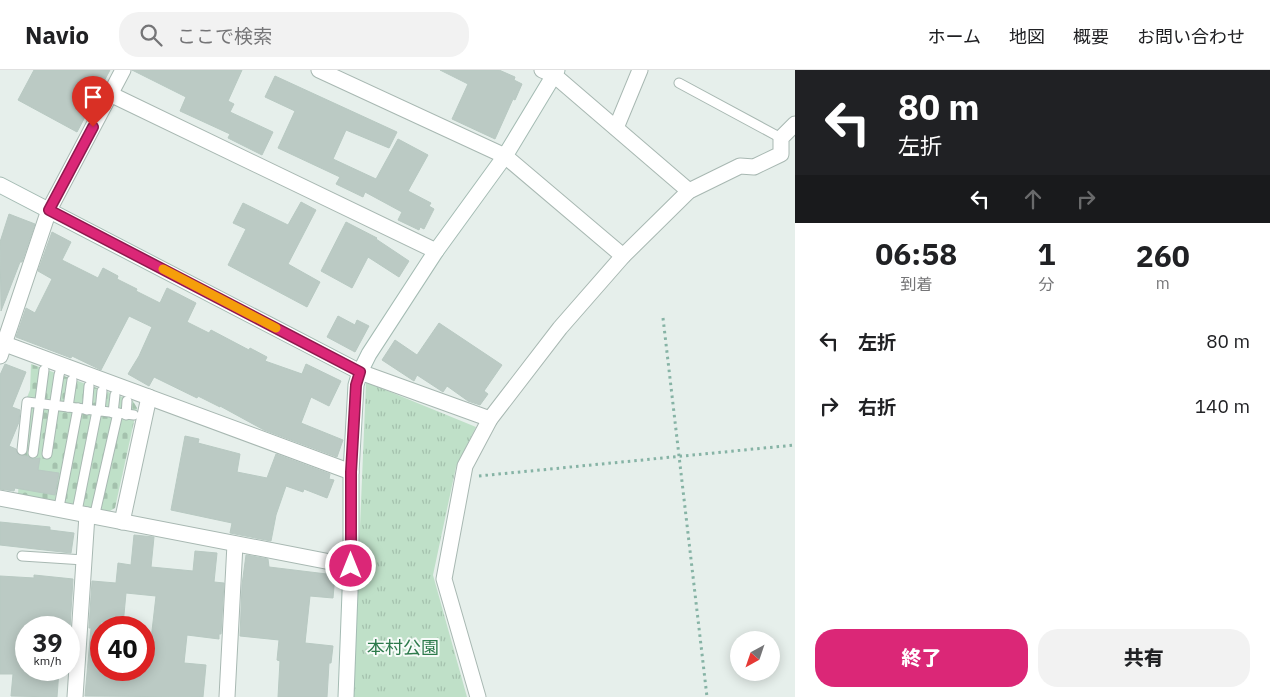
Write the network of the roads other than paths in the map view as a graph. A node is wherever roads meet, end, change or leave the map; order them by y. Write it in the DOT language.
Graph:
graph roads {
  1 [pos="123,70"];
  2 [pos="319,70"];
  3 [pos="640,70"];
  4 [pos="551,72"];
  5 [pos="679,83"];
  6 [pos="110,94"];
  7 [pos="795,124"];
  8 [pos="616,128"];
  9 [pos="782,138"];
  10 [pos="505,156"];
  11 [pos="0,185"];
  12 [pos="689,191"];
  13 [pos="49,210"];
  14 [pos="436,251"];
  15 [pos="623,256"];
  16 [pos="2,350"];
  17 [pos="62,365"];
  18 [pos="360,372"];
  19 [pos="40,379"];
  20 [pos="72,380"];
  21 [pos="89,386"];
  22 [pos="102,391"];
  23 [pos="115,396"];
  24 [pos="149,397"];
  25 [pos="127,401"];
  26 [pos="40,404"];
  27 [pos="55,406"];
  28 [pos="68,407"];
  29 [pos="82,409"];
  30 [pos="98,411"];
  31 [pos="123,414"];
  32 [pos="490,420"];
  33 [pos="23,435"];
  34 [pos="36,436"];
  35 [pos="50,438"];
  36 [pos="22,450"];
  37 [pos="34,453"];
  38 [pos="47,454"];
  39 [pos="351,472"];
  40 [pos="0,498"];
  41 [pos="60,502"];
  42 [pos="87,510"];
  43 [pos="122,522"];
  44 [pos="235,544"];
  45 [pos="22,556"];
  46 [pos="84,560"];
  47 [pos="351,566"];
  48 [pos="74,697"];
  49 [pos="227,697"];
  50 [pos="346,697"];
  51 [pos="478,697"];
  1 -- 6 [label="street"];
  2 -- 10 [label="street"];
  3 -- 8 [label="street"];
  4 -- 8 [label="street"];
  4 -- 10 [label="street"];
  5 -- 9 [label="lane"];
  6 -- 13 [label="street"];
  6 -- 14 [label="street"];
  7 -- 9 [label="street"];
  8 -- 12 [label="street"];
  9 -- 12 [label="street"];
  10 -- 14 [label="street"];
  10 -- 15 [label="street"];
  11 -- 13 [label="street"];
  12 -- 15 [label="street"];
  13 -- 16 [label="street"];
  13 -- 18 [label="street"];
  14 -- 18 [label="street"];
  15 -- 32 [label="street"];
  16 -- 17 [label="street"];
  17 -- 24 [label="street"];
  17 -- 27 [label="lane"];
  18 -- 32 [label="street"];
  18 -- 39 [label="street"];
  19 -- 26 [label="lane"];
  20 -- 28 [label="lane"];
  21 -- 29 [label="lane"];
  22 -- 30 [label="lane"];
  23 -- 31 [label="lane"];
  24 -- 39 [label="street"];
  24 -- 43 [label="street"];
  25 -- 31 [label="lane"];
  26 -- 27 [label="lane"];
  26 -- 33 [label="lane"];
  26 -- 34 [label="lane"];
  27 -- 28 [label="lane"];
  27 -- 35 [label="lane"];
  28 -- 29 [label="lane"];
  29 -- 30 [label="lane"];
  29 -- 41 [label="lane"];
  30 -- 31 [label="lane"];
  30 -- 42 [label="lane"];
  31 -- 42 [label="lane"];
  32 -- 51 [label="street"];
  33 -- 34 [label="lane"];
  33 -- 36 [label="lane"];
  34 -- 35 [label="lane"];
  34 -- 37 [label="lane"];
  35 -- 38 [label="lane"];
  39 -- 47 [label="street"];
  40 -- 42 [label="street"];
  42 -- 43 [label="street"];
  42 -- 46 [label="street"];
  43 -- 44 [label="street"];
  44 -- 47 [label="street"];
  44 -- 49 [label="street"];
  45 -- 46 [label="lane"];
  46 -- 48 [label="street"];
  47 -- 50 [label="street"];
}
